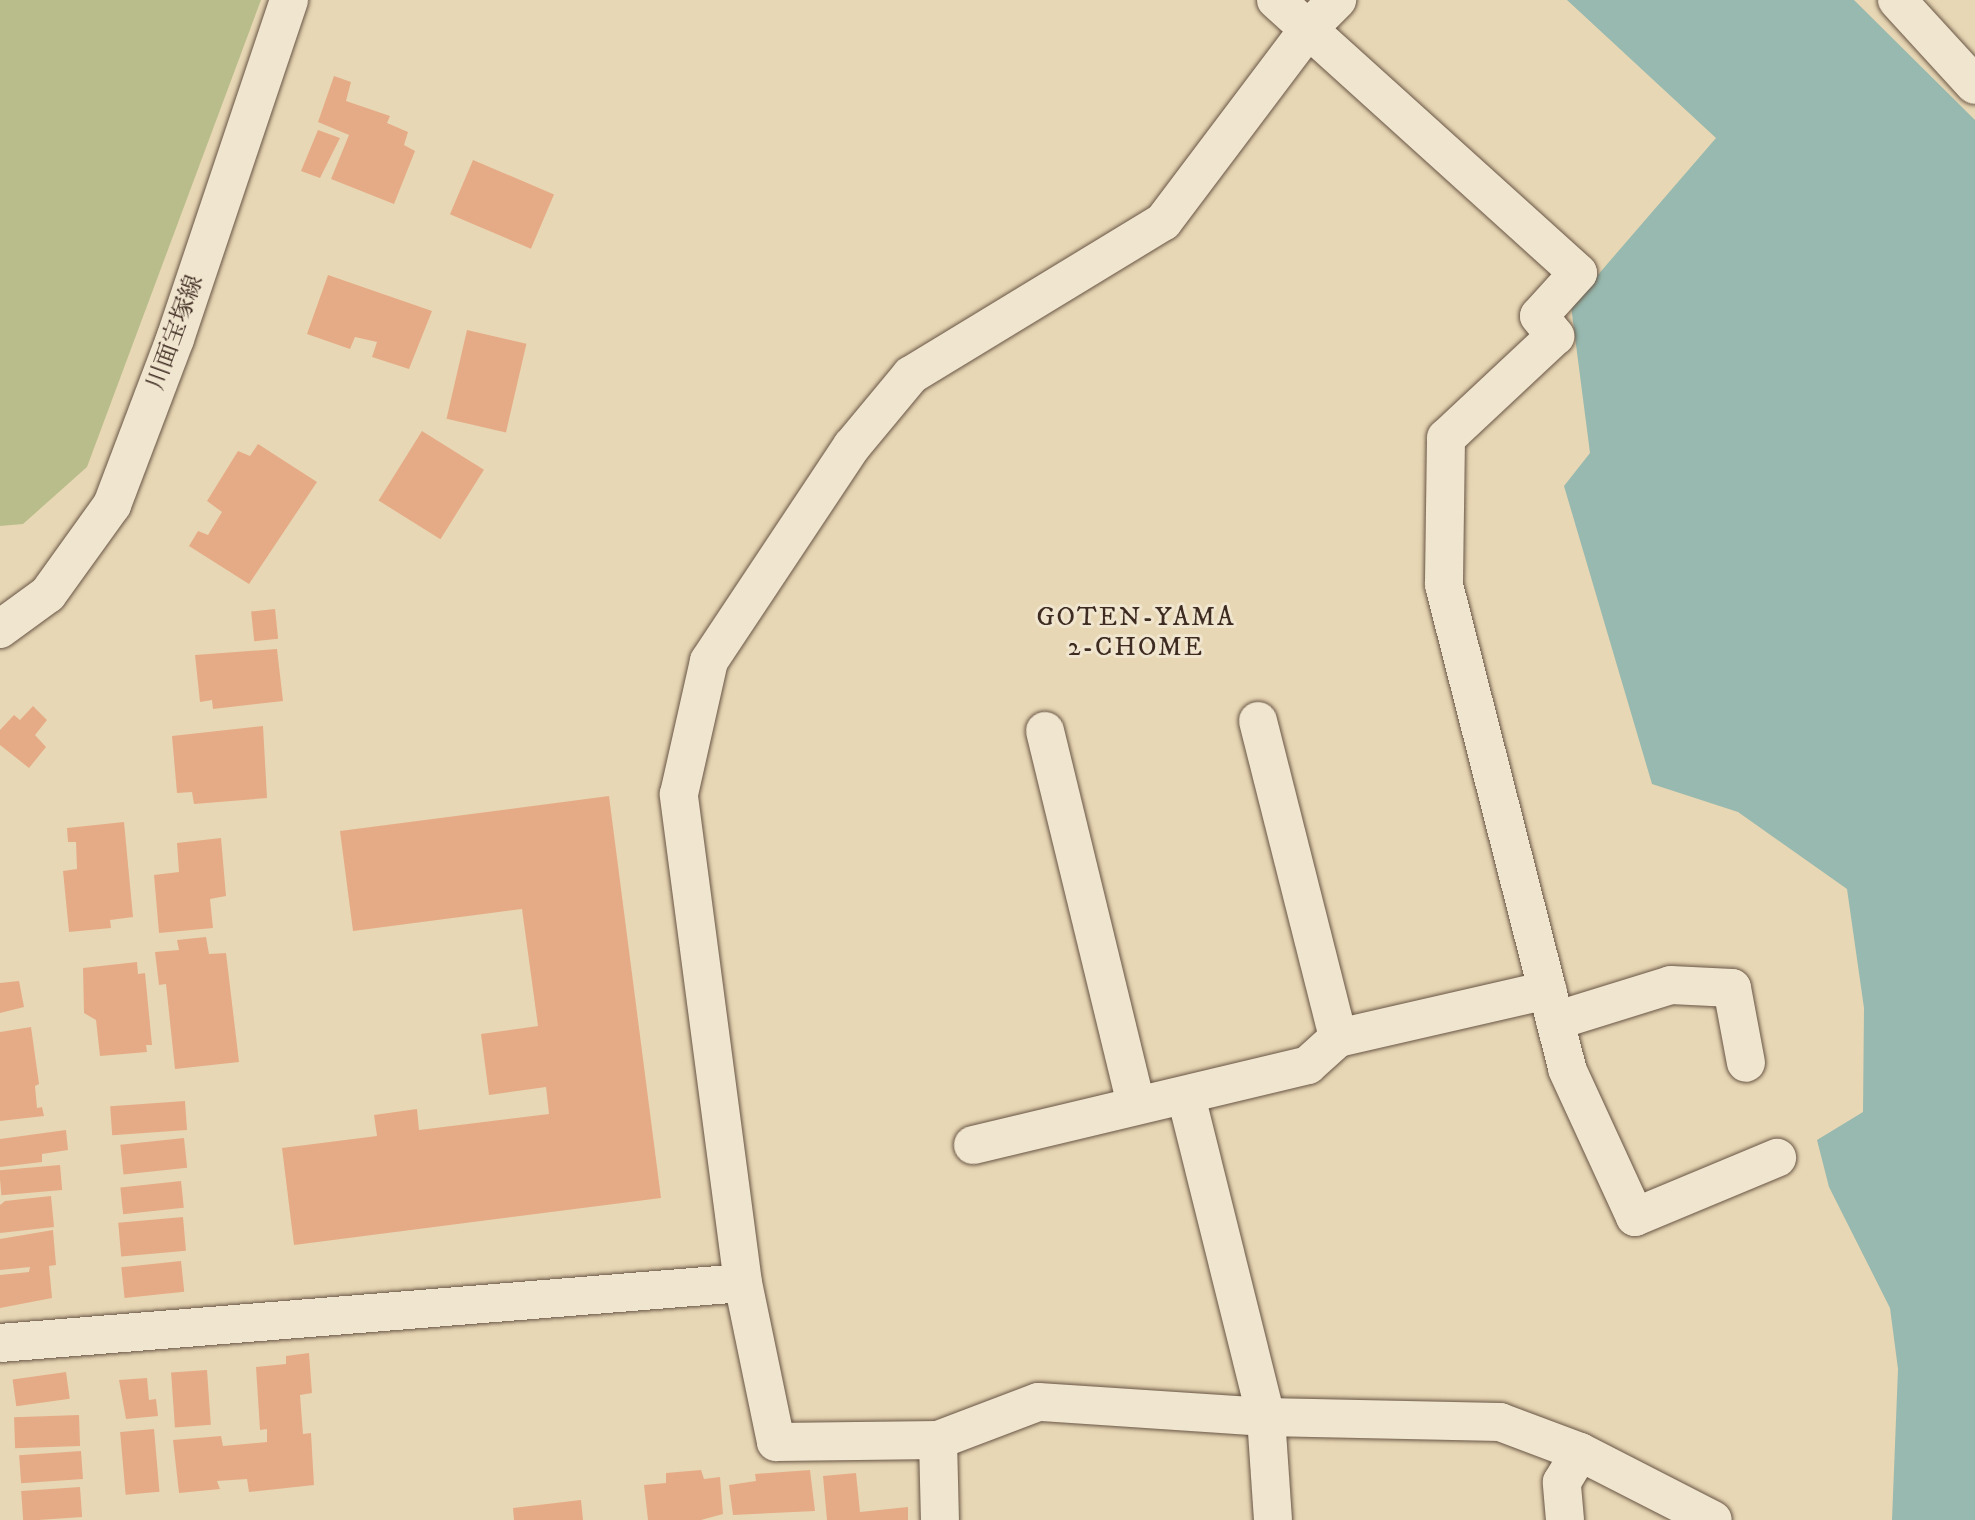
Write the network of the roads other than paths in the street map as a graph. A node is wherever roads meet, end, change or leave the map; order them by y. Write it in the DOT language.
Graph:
graph roads {
  1 [pos="289,0"];
  2 [pos="1276,0"];
  3 [pos="1337,0"];
  4 [pos="1897,0"];
  5 [pos="1310,28"];
  6 [pos="1975,85"];
  7 [pos="0,629"];
  8 [pos="1258,721"];
  9 [pos="1045,731"];
  10 [pos="1551,1006"];
  11 [pos="1338,1038"];
  12 [pos="1746,1063"];
  13 [pos="1186,1096"];
  14 [pos="1136,1105"];
  15 [pos="973,1145"];
  16 [pos="1777,1158"];
  17 [pos="743,1283"];
  18 [pos="0,1343"];
  19 [pos="1266,1417"];
  20 [pos="938,1440"];
  21 [pos="1580,1452"];
  22 [pos="940,1520"];
  23 [pos="1273,1520"];
  24 [pos="1565,1520"];
  25 [pos="1713,1520"];
  1 -- 7 [label="street, 川面宝塚線"];
  2 -- 5 [label="street"];
  3 -- 5 [label="street"];
  4 -- 6 [label="street"];
  5 -- 10 [label="street"];
  5 -- 17 [label="street"];
  8 -- 11 [label="street"];
  9 -- 14 [label="street"];
  10 -- 11 [label="street"];
  10 -- 12 [label="street"];
  10 -- 16 [label="street"];
  11 -- 13 [label="street"];
  13 -- 14 [label="street"];
  13 -- 19 [label="street"];
  14 -- 15 [label="street"];
  17 -- 18 [label="street"];
  17 -- 20 [label="street"];
  19 -- 20 [label="street"];
  19 -- 21 [label="street"];
  19 -- 23 [label="street"];
  20 -- 22 [label="street"];
  21 -- 24 [label="street"];
  21 -- 25 [label="street"];
}
